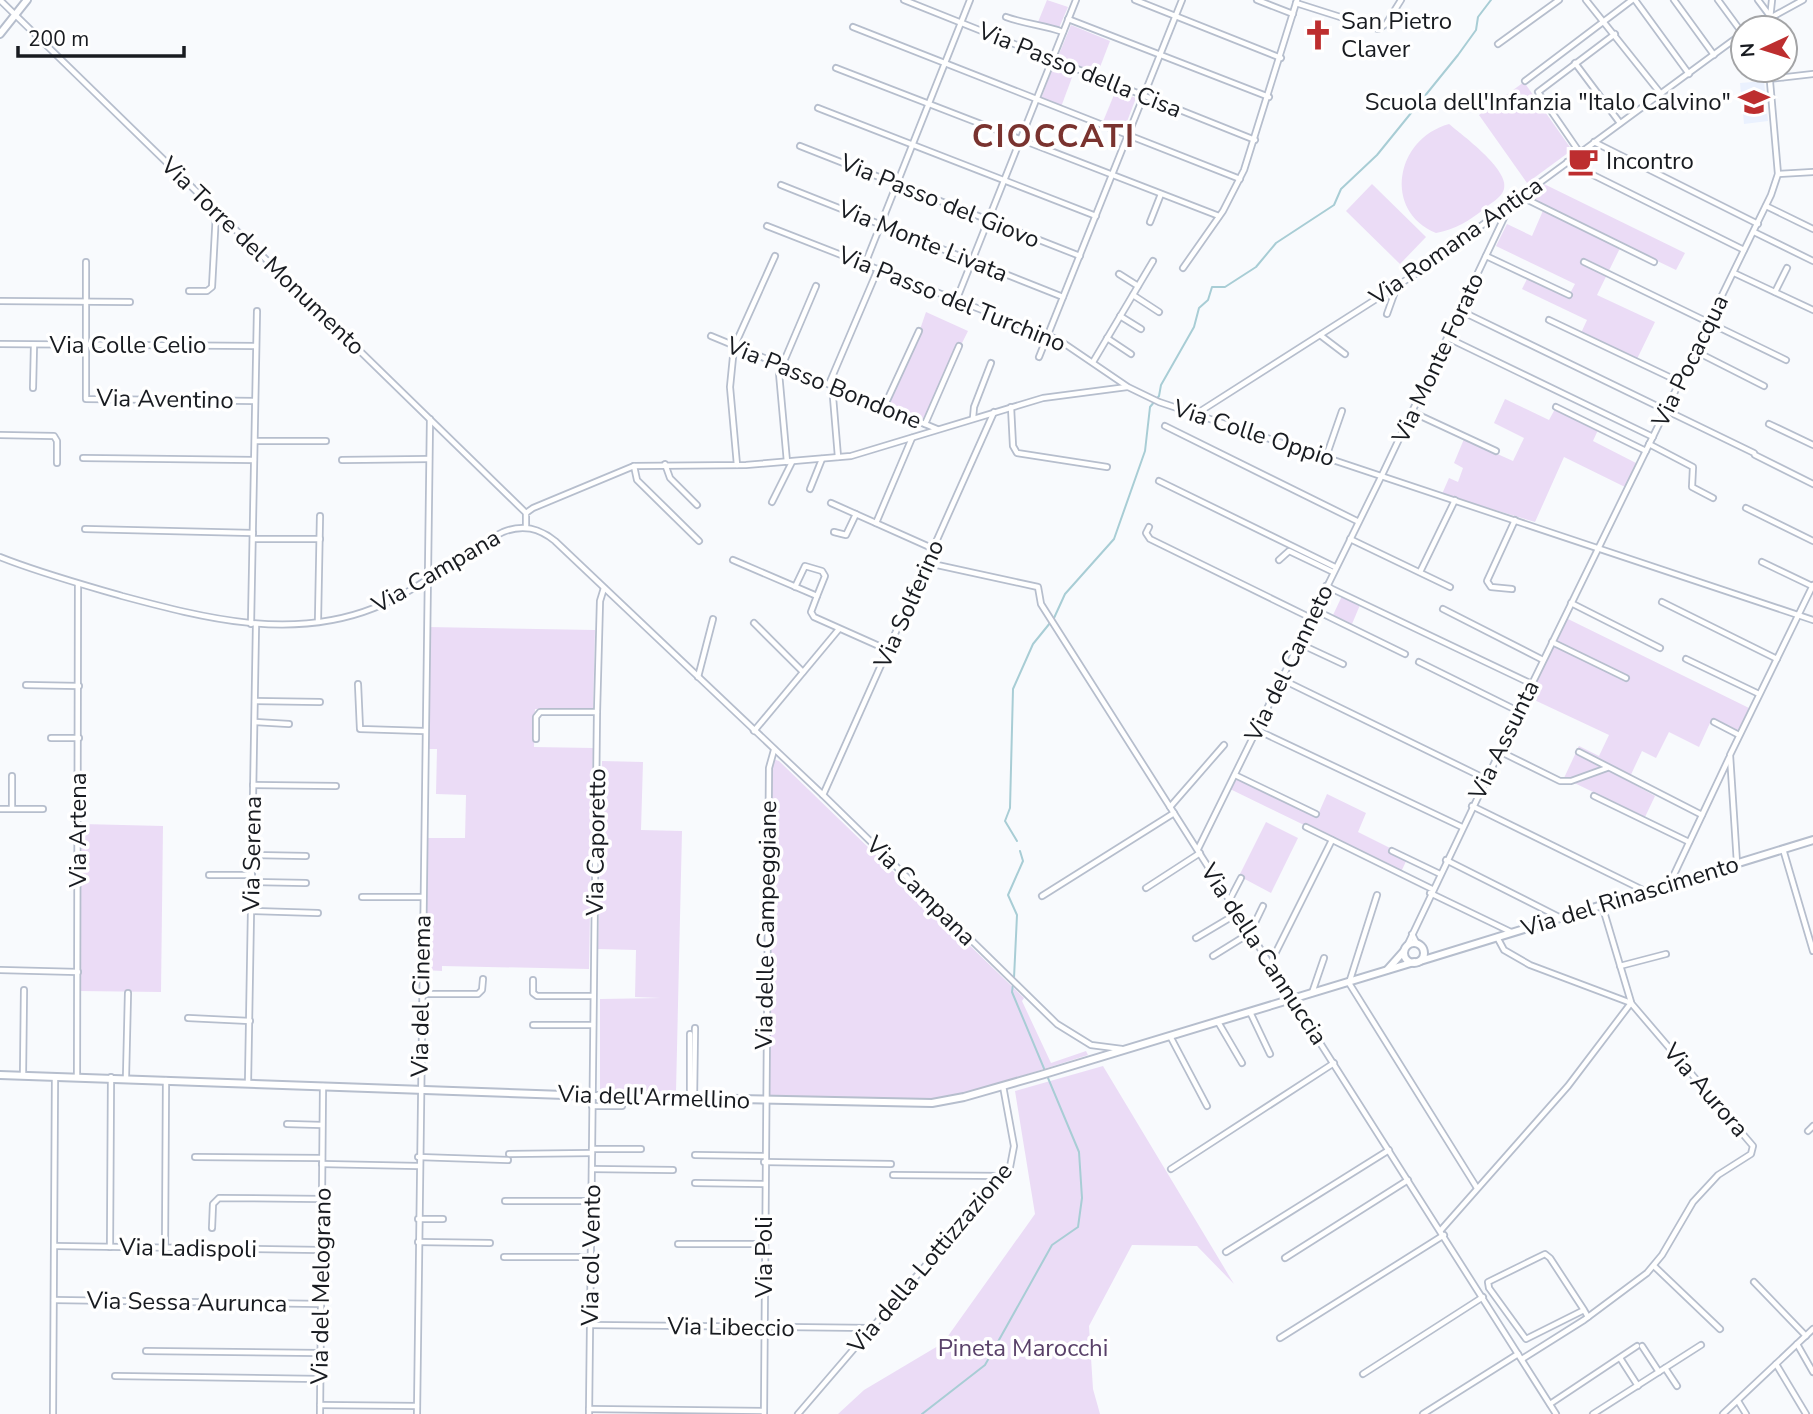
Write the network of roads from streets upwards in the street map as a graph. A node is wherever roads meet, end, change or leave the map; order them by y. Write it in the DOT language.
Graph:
graph roads {
  1 [pos="0,0"];
  2 [pos="27,0"];
  3 [pos="904,0"];
  4 [pos="970,0"];
  5 [pos="1076,0"];
  6 [pos="1135,0"];
  7 [pos="1182,0"];
  8 [pos="1257,0"];
  9 [pos="1401,0"];
  10 [pos="1559,0"];
  11 [pos="1587,0"];
  12 [pos="1633,0"];
  13 [pos="1674,0"];
  14 [pos="1718,0"];
  15 [pos="1758,0"];
  16 [pos="1801,1"];
  17 [pos="1296,2"];
  18 [pos="15,14"];
  19 [pos="1293,14"];
  20 [pos="1769,14"];
  21 [pos="1777,14"];
  22 [pos="1729,15"];
  23 [pos="1006,17"];
  24 [pos="1176,17"];
  25 [pos="1068,19"];
  26 [pos="962,22"];
  27 [pos="1603,22"];
  28 [pos="853,27"];
  29 [pos="1063,32"];
  30 [pos="0,34"];
  31 [pos="1615,34"];
  32 [pos="1497,44"];
  33 [pos="1729,44"];
  34 [pos="1160,55"];
  35 [pos="1714,55"];
  36 [pos="1281,58"];
  37 [pos="1051,60"];
  38 [pos="945,63"];
  39 [pos="1576,63"];
  40 [pos="836,68"];
  41 [pos="1689,74"];
  42 [pos="1525,81"];
  43 [pos="1770,84"];
  44 [pos="1661,94"];
  45 [pos="1143,96"];
  46 [pos="1269,97"];
  47 [pos="1036,100"];
  48 [pos="929,104"];
  49 [pos="818,107"];
  50 [pos="1620,123"];
  51 [pos="1128,136"];
  52 [pos="1020,140"];
  53 [pos="1255,140"];
  54 [pos="1594,142"];
  55 [pos="913,144"];
  56 [pos="800,146"];
  57 [pos="1580,153"];
  58 [pos="1567,162"];
  59 [pos="1813,172"];
  60 [pos="1779,174"];
  61 [pos="1112,175"];
  62 [pos="1240,179"];
  63 [pos="1004,180"];
  64 [pos="897,184"];
  65 [pos="782,185"];
  66 [pos="1161,194"];
  67 [pos="1520,197"];
  68 [pos="1511,203"];
  69 [pos="1766,206"];
  70 [pos="216,212"];
  71 [pos="1096,216"];
  72 [pos="1219,216"];
  73 [pos="988,221"];
  74 [pos="1150,222"];
  75 [pos="881,223"];
  76 [pos="1758,224"];
  77 [pos="767,226"];
  78 [pos="1813,229"];
  79 [pos="1754,232"];
  80 [pos="1744,250"];
  81 [pos="775,256"];
  82 [pos="1080,256"];
  83 [pos="1486,256"];
  84 [pos="972,260"];
  85 [pos="1153,261"];
  86 [pos="1813,261"];
  87 [pos="86,262"];
  88 [pos="1584,262"];
  89 [pos="1654,262"];
  90 [pos="865,264"];
  91 [pos="1183,268"];
  92 [pos="1787,268"];
  93 [pos="878,270"];
  94 [pos="1734,272"];
  95 [pos="1119,274"];
  96 [pos="817,286"];
  97 [pos="1138,286"];
  98 [pos="1397,286"];
  99 [pos="189,291"];
  100 [pos="1775,292"];
  101 [pos="1133,295"];
  102 [pos="1569,295"];
  103 [pos="1063,297"];
  104 [pos="0,301"];
  105 [pos="956,301"];
  106 [pos="85,302"];
  107 [pos="130,302"];
  108 [pos="1813,310"];
  109 [pos="1461,311"];
  110 [pos="257,312"];
  111 [pos="1159,312"];
  112 [pos="1387,314"];
  113 [pos="1120,316"];
  114 [pos="1549,320"];
  115 [pos="1709,324"];
  116 [pos="1141,329"];
  117 [pos="919,331"];
  118 [pos="1048,335"];
  119 [pos="1320,335"];
  120 [pos="711,336"];
  121 [pos="1107,338"];
  122 [pos="1448,338"];
  123 [pos="0,344"];
  124 [pos="34,345"];
  125 [pos="85,345"];
  126 [pos="256,346"];
  127 [pos="959,346"];
  128 [pos="734,347"];
  129 [pos="1695,352"];
  130 [pos="1132,354"];
  131 [pos="1345,354"];
  132 [pos="1039,357"];
  133 [pos="1786,360"];
  134 [pos="1093,362"];
  135 [pos="991,363"];
  136 [pos="782,365"];
  137 [pos="1680,382"];
  138 [pos="831,384"];
  139 [pos="1764,386"];
  140 [pos="1128,387"];
  141 [pos="33,388"];
  142 [pos="255,401"];
  143 [pos="884,407"];
  144 [pos="1012,407"];
  145 [pos="1556,407"];
  146 [pos="1667,409"];
  147 [pos="1342,411"];
  148 [pos="993,412"];
  149 [pos="1412,412"];
  150 [pos="1196,414"];
  151 [pos="973,418"];
  152 [pos="430,419"];
  153 [pos="925,424"];
  154 [pos="1769,424"];
  155 [pos="1165,426"];
  156 [pos="937,429"];
  157 [pos="0,435"];
  158 [pos="1653,437"];
  159 [pos="913,438"];
  160 [pos="255,441"];
  161 [pos="326,441"];
  162 [pos="1649,444"];
  163 [pos="1813,445"];
  164 [pos="1496,451"];
  165 [pos="1646,451"];
  166 [pos="838,457"];
  167 [pos="1326,457"];
  168 [pos="83,458"];
  169 [pos="429,459"];
  170 [pos="822,459"];
  171 [pos="254,460"];
  172 [pos="342,460"];
  173 [pos="789,462"];
  174 [pos="57,463"];
  175 [pos="665,464"];
  176 [pos="634,466"];
  177 [pos="737,466"];
  178 [pos="1107,467"];
  179 [pos="1382,475"];
  180 [pos="1159,481"];
  181 [pos="1813,484"];
  182 [pos="810,489"];
  183 [pos="1713,498"];
  184 [pos="1455,500"];
  185 [pos="772,502"];
  186 [pos="831,503"];
  187 [pos="697,505"];
  188 [pos="1746,508"];
  189 [pos="526,513"];
  190 [pos="856,514"];
  191 [pos="320,516"];
  192 [pos="1515,520"];
  193 [pos="1357,521"];
  194 [pos="876,523"];
  195 [pos="526,527"];
  196 [pos="1149,527"];
  197 [pos="85,529"];
  198 [pos="834,532"];
  199 [pos="253,536"];
  200 [pos="1349,538"];
  201 [pos="320,539"];
  202 [pos="699,541"];
  203 [pos="1813,541"];
  204 [pos="1598,548"];
  205 [pos="934,549"];
  206 [pos="0,557"];
  207 [pos="733,560"];
  208 [pos="1279,560"];
  209 [pos="1762,562"];
  210 [pos="928,563"];
  211 [pos="1334,570"];
  212 [pos="1420,572"];
  213 [pos="426,579"];
  214 [pos="78,584"];
  215 [pos="1813,585"];
  216 [pos="1326,586"];
  217 [pos="795,587"];
  218 [pos="1450,587"];
  219 [pos="604,588"];
  220 [pos="1512,589"];
  221 [pos="817,596"];
  222 [pos="1662,602"];
  223 [pos="1571,603"];
  224 [pos="1315,610"];
  225 [pos="1443,610"];
  226 [pos="1798,615"];
  227 [pos="1311,618"];
  228 [pos="713,619"];
  229 [pos="318,620"];
  230 [pos="1813,620"];
  231 [pos="754,623"];
  232 [pos="254,624"];
  233 [pos="839,629"];
  234 [pos="1552,642"];
  235 [pos="1298,643"];
  236 [pos="1660,648"];
  237 [pos="888,650"];
  238 [pos="1405,654"];
  239 [pos="1686,659"];
  240 [pos="1777,659"];
  241 [pos="1543,660"];
  242 [pos="1419,662"];
  243 [pos="1343,664"];
  244 [pos="803,672"];
  245 [pos="698,677"];
  246 [pos="1626,678"];
  247 [pos="1281,679"];
  248 [pos="358,684"];
  249 [pos="1532,684"];
  250 [pos="26,685"];
  251 [pos="79,686"];
  252 [pos="1759,694"];
  253 [pos="255,701"];
  254 [pos="320,702"];
  255 [pos="1518,711"];
  256 [pos="597,712"];
  257 [pos="254,722"];
  258 [pos="1714,722"];
  259 [pos="289,724"];
  260 [pos="1257,730"];
  261 [pos="424,731"];
  262 [pos="754,731"];
  263 [pos="1740,735"];
  264 [pos="51,738"];
  265 [pos="79,738"];
  266 [pos="536,739"];
  267 [pos="1224,745"];
  268 [pos="774,750"];
  269 [pos="1499,751"];
  270 [pos="1578,752"];
  271 [pos="1730,755"];
  272 [pos="1608,767"];
  273 [pos="1235,775"];
  274 [pos="12,776"];
  275 [pos="1486,779"];
  276 [pos="253,785"];
  277 [pos="336,786"];
  278 [pos="823,795"];
  279 [pos="1594,796"];
  280 [pos="1472,806"];
  281 [pos="12,807"];
  282 [pos="1170,807"];
  283 [pos="0,809"];
  284 [pos="43,809"];
  285 [pos="1174,813"];
  286 [pos="1316,814"];
  287 [pos="1702,816"];
  288 [pos="1306,827"];
  289 [pos="1462,827"];
  290 [pos="1332,840"];
  291 [pos="1813,840"];
  292 [pos="1689,842"];
  293 [pos="1783,849"];
  294 [pos="1392,851"];
  295 [pos="1199,852"];
  296 [pos="252,855"];
  297 [pos="306,856"];
  298 [pos="1446,860"];
  299 [pos="1737,863"];
  300 [pos="1440,874"];
  301 [pos="209,875"];
  302 [pos="1241,878"];
  303 [pos="252,879"];
  304 [pos="306,883"];
  305 [pos="1670,884"];
  306 [pos="1146,888"];
  307 [pos="1431,891"];
  308 [pos="1646,891"];
  309 [pos="1377,895"];
  310 [pos="1042,896"];
  311 [pos="362,897"];
  312 [pos="422,897"];
  313 [pos="1229,900"];
  314 [pos="1602,905"];
  315 [pos="1263,906"];
  316 [pos="251,911"];
  317 [pos="318,913"];
  318 [pos="1238,913"];
  319 [pos="1561,918"];
  320 [pos="1511,932"];
  321 [pos="1250,933"];
  322 [pos="1411,933"];
  323 [pos="1497,937"];
  324 [pos="1196,938"];
  325 [pos="1420,945"];
  326 [pos="1406,947"];
  327 [pos="1813,951"];
  328 [pos="1446,953"];
  329 [pos="1666,954"];
  330 [pos="1213,956"];
  331 [pos="1324,958"];
  332 [pos="1415,962"];
  333 [pos="1270,964"];
  334 [pos="1620,966"];
  335 [pos="0,970"];
  336 [pos="1386,970"];
  337 [pos="78,972"];
  338 [pos="483,979"];
  339 [pos="533,979"];
  340 [pos="1349,983"];
  341 [pos="24,990"];
  342 [pos="128,992"];
  343 [pos="421,994"];
  344 [pos="1311,994"];
  345 [pos="593,996"];
  346 [pos="1294,999"];
  347 [pos="1631,1003"];
  348 [pos="1250,1012"];
  349 [pos="188,1018"];
  350 [pos="250,1021"];
  351 [pos="1218,1022"];
  352 [pos="533,1025"];
  353 [pos="593,1025"];
  354 [pos="695,1028"];
  355 [pos="690,1034"];
  356 [pos="1170,1036"];
  357 [pos="1127,1049"];
  358 [pos="1270,1054"];
  359 [pos="1242,1063"];
  360 [pos="1334,1063"];
  361 [pos="0,1075"];
  362 [pos="23,1075"];
  363 [pos="55,1076"];
  364 [pos="77,1076"];
  365 [pos="111,1077"];
  366 [pos="126,1077"];
  367 [pos="166,1079"];
  368 [pos="248,1083"];
  369 [pos="323,1086"];
  370 [pos="1003,1086"];
  371 [pos="419,1088"];
  372 [pos="593,1096"];
  373 [pos="692,1099"];
  374 [pos="764,1100"];
  375 [pos="622,1105"];
  376 [pos="592,1106"];
  377 [pos="1207,1106"];
  378 [pos="287,1124"];
  379 [pos="322,1125"];
  380 [pos="642,1149"];
  381 [pos="1389,1150"];
  382 [pos="592,1151"];
  383 [pos="695,1155"];
  384 [pos="195,1157"];
  385 [pos="418,1157"];
  386 [pos="764,1159"];
  387 [pos="322,1161"];
  388 [pos="891,1164"];
  389 [pos="418,1166"];
  390 [pos="592,1169"];
  391 [pos="673,1170"];
  392 [pos="1171,1170"];
  393 [pos="893,1175"];
  394 [pos="1004,1177"];
  395 [pos="1408,1180"];
  396 [pos="695,1183"];
  397 [pos="764,1184"];
  398 [pos="1477,1188"];
  399 [pos="321,1199"];
  400 [pos="505,1201"];
  401 [pos="591,1201"];
  402 [pos="418,1219"];
  403 [pos="443,1219"];
  404 [pos="212,1228"];
  405 [pos="1442,1233"];
  406 [pos="418,1242"];
  407 [pos="491,1243"];
  408 [pos="678,1244"];
  409 [pos="764,1244"];
  410 [pos="55,1246"];
  411 [pos="110,1247"];
  412 [pos="165,1247"];
  413 [pos="321,1250"];
  414 [pos="1226,1252"];
  415 [pos="504,1256"];
  416 [pos="590,1257"];
  417 [pos="1285,1258"];
  418 [pos="1654,1266"];
  419 [pos="1754,1282"];
  420 [pos="1483,1297"];
  421 [pos="54,1300"];
  422 [pos="321,1304"];
  423 [pos="1584,1310"];
  424 [pos="1588,1317"];
  425 [pos="590,1325"];
  426 [pos="764,1327"];
  427 [pos="873,1328"];
  428 [pos="1720,1329"];
  429 [pos="1813,1330"];
  430 [pos="1806,1336"];
  431 [pos="1280,1338"];
  432 [pos="1797,1344"];
  433 [pos="1701,1345"];
  434 [pos="146,1351"];
  435 [pos="320,1353"];
  436 [pos="1520,1356"];
  437 [pos="1620,1358"];
  438 [pos="1776,1364"];
  439 [pos="1665,1368"];
  440 [pos="1659,1372"];
  441 [pos="1813,1372"];
  442 [pos="1363,1374"];
  443 [pos="115,1376"];
  444 [pos="320,1378"];
  445 [pos="1638,1385"];
  446 [pos="1677,1386"];
  447 [pos="1738,1401"];
  448 [pos="1550,1404"];
  449 [pos="320,1405"];
  450 [pos="417,1406"];
  451 [pos="589,1412"];
  452 [pos="764,1413"];
  453 [pos="52,1414"];
  454 [pos="320,1414"];
  455 [pos="417,1414"];
  456 [pos="799,1414"];
  457 [pos="1423,1414"];
  458 [pos="1556,1414"];
  459 [pos="1593,1414"];
  460 [pos="1723,1414"];
  461 [pos="1746,1414"];
  462 [pos="1806,1414"];
  1 -- 18 [label="street, Via Torre del Monumento"];
  2 -- 18 [label="street"];
  3 -- 26 [label="street, Via Passo della Cisa"];
  4 -- 26 [label="street"];
  5 -- 25 [label="street"];
  6 -- 24 [label="street"];
  7 -- 24 [label="street"];
  8 -- 19 [label="street"];
  9 -- 17 [label="street"];
  10 -- 32 [label="street"];
  11 -- 27 [label="street"];
  12 -- 27 [label="street"];
  12 -- 41 [label="street"];
  13 -- 35 [label="street"];
  14 -- 22 [label="street"];
  15 -- 20 [label="street"];
  16 -- 21 [label="street"];
  17 -- 19 [label="street"];
  18 -- 30 [label="street"];
  18 -- 70 [label="street, Via Torre del Monumento"];
  19 -- 36 [label="street"];
  23 -- 29 [label="street"];
  24 -- 34 [label="street"];
  24 -- 36 [label="street"];
  25 -- 29 [label="street"];
  25 -- 34 [label="street"];
  26 -- 37 [label="street, Via Passo della Cisa"];
  26 -- 38 [label="street"];
  27 -- 31 [label="street"];
  27 -- 42 [label="street"];
  28 -- 38 [label="street"];
  29 -- 37 [label="street"];
  31 -- 39 [label="street"];
  31 -- 44 [label="street"];
  33 -- 35 [label="street, Via Romana Antica"];
  34 -- 45 [label="street"];
  34 -- 46 [label="street"];
  35 -- 41 [label="street, Via Romana Antica"];
  36 -- 46 [label="street"];
  37 -- 45 [label="street, Via Passo della Cisa"];
  37 -- 47 [label="street"];
  38 -- 47 [label="street"];
  38 -- 48 [label="street"];
  39 -- 50 [label="street"];
  39 -- 57 [label="street"];
  40 -- 48 [label="street"];
  41 -- 44 [label="street, Via Romana Antica"];
  43 -- 60 [label="street"];
  44 -- 50 [label="street, Via Romana Antica"];
  45 -- 51 [label="street"];
  45 -- 53 [label="street, Via Passo della Cisa"];
  46 -- 53 [label="street"];
  47 -- 51 [label="street"];
  47 -- 52 [label="street"];
  48 -- 52 [label="street"];
  48 -- 55 [label="street"];
  49 -- 55 [label="street"];
  50 -- 54 [label="street, Via Romana Antica"];
  51 -- 61 [label="street"];
  51 -- 62 [label="street"];
  52 -- 61 [label="street"];
  52 -- 63 [label="street"];
  53 -- 62 [label="street"];
  54 -- 57 [label="street, Via Romana Antica"];
  54 -- 76 [label="street"];
  55 -- 63 [label="street"];
  55 -- 64 [label="street"];
  56 -- 64 [label="street, Via Passo del Giovo"];
  57 -- 58 [label="street, Via Romana Antica"];
  58 -- 67 [label="street, Via Romana Antica"];
  58 -- 80 [label="street"];
  59 -- 60 [label="street"];
  60 -- 69 [label="street, Via Pocacqua"];
  61 -- 66 [label="street"];
  61 -- 71 [label="street"];
  62 -- 72 [label="street"];
  63 -- 71 [label="street"];
  63 -- 73 [label="street"];
  64 -- 73 [label="street, Via Passo del Giovo"];
  64 -- 75 [label="street"];
  65 -- 75 [label="street, Via Monte Livata"];
  66 -- 72 [label="street"];
  66 -- 74 [label="street"];
  67 -- 68 [label="street, Via Romana Antica"];
  67 -- 89 [label="street"];
  68 -- 83 [label="street, Via Monte Forato"];
  68 -- 98 [label="street, Via Romana Antica"];
  69 -- 76 [label="street, Via Pocacqua"];
  69 -- 78 [label="street"];
  70 -- 99 [label="street"];
  70 -- 152 [label="street, Via Torre del Monumento"];
  71 -- 82 [label="street"];
  72 -- 91 [label="street"];
  73 -- 82 [label="street, Via Passo del Giovo"];
  73 -- 84 [label="street"];
  75 -- 84 [label="street, Via Monte Livata"];
  75 -- 90 [label="street"];
  76 -- 79 [label="street, Via Pocacqua"];
  77 -- 90 [label="street, Via Passo del Turchino"];
  79 -- 80 [label="street, Via Pocacqua"];
  79 -- 86 [label="street"];
  80 -- 94 [label="street, Via Pocacqua"];
  81 -- 128 [label="street"];
  82 -- 103 [label="street"];
  83 -- 102 [label="street"];
  83 -- 109 [label="street, Via Monte Forato"];
  84 -- 103 [label="street, Via Monte Livata"];
  84 -- 105 [label="street"];
  85 -- 97 [label="street"];
  87 -- 106 [label="street, Via Aventino"];
  88 -- 115 [label="street"];
  90 -- 93 [label="street, Via Passo del Turchino"];
  92 -- 100 [label="street"];
  93 -- 105 [label="street, Via Passo del Turchino"];
  93 -- 138 [label="street"];
  94 -- 100 [label="street"];
  94 -- 115 [label="street, Via Pocacqua"];
  95 -- 97 [label="street"];
  96 -- 136 [label="street"];
  97 -- 101 [label="street"];
  98 -- 112 [label="street"];
  98 -- 119 [label="street, Via Romana Antica"];
  100 -- 108 [label="street"];
  101 -- 111 [label="street"];
  101 -- 113 [label="street"];
  103 -- 118 [label="street"];
  104 -- 106 [label="street"];
  105 -- 118 [label="street, Via Passo del Turchino"];
  106 -- 107 [label="street"];
  106 -- 125 [label="street, Via Aventino"];
  109 -- 122 [label="street, Via Monte Forato"];
  109 -- 146 [label="street"];
  110 -- 126 [label="street, Via Serena"];
  113 -- 116 [label="street"];
  113 -- 121 [label="street"];
  114 -- 137 [label="street"];
  115 -- 129 [label="street, Via Pocacqua"];
  115 -- 133 [label="street"];
  117 -- 143 [label="street"];
  118 -- 132 [label="street"];
  118 -- 134 [label="street, Via Passo del Turchino"];
  119 -- 131 [label="street"];
  119 -- 150 [label="street, Via Romana Antica"];
  120 -- 128 [label="street, Via Passo Bondone"];
  121 -- 130 [label="street"];
  121 -- 134 [label="street"];
  122 -- 149 [label="street, Via Monte Forato"];
  122 -- 158 [label="street"];
  123 -- 124 [label="street, Via Colle Celio"];
  124 -- 125 [label="street, Via Colle Celio"];
  124 -- 141 [label="street"];
  125 -- 126 [label="street, Via Colle Celio"];
  125 -- 142 [label="street, Via Aventino"];
  126 -- 142 [label="street, Via Serena"];
  127 -- 153 [label="street"];
  128 -- 136 [label="street, Via Passo Bondone"];
  128 -- 177 [label="street"];
  129 -- 137 [label="street, Via Pocacqua"];
  129 -- 139 [label="street"];
  134 -- 140 [label="street, Via Passo del Turchino"];
  135 -- 151 [label="street"];
  136 -- 138 [label="street, Via Passo Bondone"];
  136 -- 173 [label="street"];
  137 -- 146 [label="street, Via Pocacqua"];
  138 -- 143 [label="street, Via Passo Bondone"];
  138 -- 166 [label="street"];
  140 -- 144 [label="street"];
  140 -- 150 [label="street, Via Colle Oppio"];
  142 -- 160 [label="street, Via Serena"];
  143 -- 153 [label="street, Via Passo Bondone"];
  144 -- 148 [label="street"];
  144 -- 178 [label="street"];
  145 -- 165 [label="street"];
  146 -- 158 [label="street, Via Pocacqua"];
  146 -- 181 [label="street"];
  147 -- 167 [label="street"];
  148 -- 151 [label="street"];
  148 -- 205 [label="street, Via Solferino"];
  149 -- 164 [label="street"];
  149 -- 179 [label="street, Via Monte Forato"];
  150 -- 167 [label="street, Via Colle Oppio"];
  151 -- 156 [label="street"];
  152 -- 169 [label="street, Via del Cinema"];
  152 -- 189 [label="street, Via Torre del Monumento"];
  153 -- 156 [label="street, Via Passo Bondone"];
  154 -- 163 [label="street"];
  155 -- 193 [label="street"];
  156 -- 159 [label="street"];
  157 -- 174 [label="street"];
  158 -- 162 [label="street, Via Pocacqua"];
  159 -- 166 [label="street"];
  159 -- 194 [label="street"];
  160 -- 161 [label="street"];
  160 -- 171 [label="street, Via Serena"];
  162 -- 165 [label="street, Via Pocacqua"];
  162 -- 183 [label="street"];
  165 -- 204 [label="street, Via Pocacqua"];
  166 -- 170 [label="street"];
  167 -- 179 [label="street, Via Colle Oppio"];
  168 -- 171 [label="street"];
  169 -- 172 [label="street"];
  169 -- 213 [label="street, Via del Cinema"];
  170 -- 173 [label="street"];
  170 -- 182 [label="street"];
  171 -- 199 [label="street, Via Serena"];
  173 -- 177 [label="street"];
  173 -- 185 [label="street"];
  175 -- 176 [label="street"];
  175 -- 177 [label="street"];
  175 -- 187 [label="street"];
  176 -- 189 [label="street"];
  176 -- 202 [label="street"];
  179 -- 184 [label="street, Via Colle Oppio"];
  179 -- 193 [label="street, Via del Canneto"];
  180 -- 211 [label="street"];
  184 -- 192 [label="street, Via Colle Oppio"];
  184 -- 212 [label="street"];
  186 -- 190 [label="street"];
  188 -- 203 [label="street"];
  189 -- 195 [label="street"];
  190 -- 194 [label="street"];
  190 -- 198 [label="street"];
  191 -- 201 [label="street"];
  192 -- 204 [label="street, Via Colle Oppio"];
  192 -- 220 [label="street"];
  193 -- 200 [label="street, Via del Canneto"];
  194 -- 205 [label="street"];
  195 -- 213 [label="street, Via Campana"];
  195 -- 219 [label="street, Via Campana"];
  196 -- 227 [label="street"];
  197 -- 199 [label="street"];
  199 -- 201 [label="street"];
  199 -- 232 [label="street, Via Serena"];
  200 -- 211 [label="street, Via del Canneto"];
  200 -- 212 [label="street"];
  201 -- 229 [label="street"];
  204 -- 223 [label="street, Via Assunta"];
  204 -- 226 [label="street, Via Colle Oppio"];
  205 -- 210 [label="street, Via Solferino"];
  206 -- 214 [label="street, Via Campana"];
  207 -- 217 [label="street"];
  208 -- 211 [label="street"];
  209 -- 215 [label="street"];
  210 -- 237 [label="street, Via Solferino"];
  210 -- 282 [label="street, Via della Cannuccia"];
  211 -- 216 [label="street, Via del Canneto"];
  212 -- 218 [label="street"];
  213 -- 229 [label="street, Via Campana"];
  213 -- 261 [label="street, Via del Cinema"];
  214 -- 232 [label="street, Via Campana"];
  214 -- 251 [label="street, Via Artena"];
  215 -- 226 [label="street"];
  216 -- 224 [label="street, Via del Canneto"];
  216 -- 249 [label="street"];
  217 -- 221 [label="street"];
  217 -- 221 [label="street"];
  219 -- 245 [label="street, Via Campana"];
  219 -- 256 [label="street, Via Caporetto"];
  221 -- 233 [label="street"];
  222 -- 240 [label="street"];
  223 -- 234 [label="street, Via Assunta"];
  223 -- 236 [label="street"];
  224 -- 227 [label="street, Via del Canneto"];
  224 -- 238 [label="street"];
  225 -- 241 [label="street"];
  226 -- 230 [label="street, Via Colle Oppio"];
  226 -- 240 [label="street"];
  227 -- 235 [label="street, Via del Canneto"];
  228 -- 245 [label="street"];
  229 -- 232 [label="street, Via Campana"];
  231 -- 244 [label="street"];
  232 -- 253 [label="street, Via Serena"];
  233 -- 237 [label="street"];
  233 -- 244 [label="street"];
  234 -- 241 [label="street, Via Assunta"];
  234 -- 246 [label="street"];
  235 -- 243 [label="street"];
  235 -- 247 [label="street, Via del Canneto"];
  237 -- 278 [label="street, Via Solferino"];
  239 -- 252 [label="street"];
  240 -- 252 [label="street"];
  241 -- 249 [label="street, Via Assunta"];
  242 -- 255 [label="street"];
  244 -- 262 [label="street"];
  245 -- 262 [label="street, Via Campana"];
  247 -- 260 [label="street, Via del Canneto"];
  247 -- 275 [label="street"];
  248 -- 261 [label="street"];
  249 -- 255 [label="street, Via Assunta"];
  250 -- 251 [label="street"];
  251 -- 265 [label="street, Via Artena"];
  252 -- 263 [label="street"];
  253 -- 254 [label="street"];
  253 -- 257 [label="street, Via Serena"];
  255 -- 269 [label="street, Via Assunta"];
  256 -- 266 [label="street"];
  256 -- 345 [label="street, Via Caporetto"];
  257 -- 259 [label="street"];
  257 -- 276 [label="street, Via Serena"];
  258 -- 263 [label="street"];
  260 -- 273 [label="street, Via del Canneto"];
  260 -- 289 [label="street"];
  261 -- 312 [label="street, Via del Cinema"];
  262 -- 268 [label="street, Via Campana"];
  263 -- 271 [label="street"];
  264 -- 265 [label="street"];
  265 -- 337 [label="street, Via Artena"];
  267 -- 282 [label="street"];
  268 -- 278 [label="street, Via Campana"];
  268 -- 374 [label="street, Via delle Campeggiane"];
  269 -- 272 [label="street"];
  269 -- 275 [label="street, Via Assunta"];
  270 -- 272 [label="street"];
  271 -- 287 [label="street"];
  271 -- 299 [label="street"];
  272 -- 287 [label="street"];
  273 -- 286 [label="street"];
  273 -- 295 [label="street, Via del Canneto"];
  274 -- 281 [label="street"];
  275 -- 280 [label="street, Via Assunta"];
  276 -- 277 [label="street"];
  276 -- 296 [label="street, Via Serena"];
  278 -- 357 [label="street, Via Campana"];
  279 -- 292 [label="street"];
  280 -- 289 [label="street, Via Assunta"];
  280 -- 308 [label="street"];
  281 -- 283 [label="street"];
  281 -- 284 [label="street"];
  282 -- 285 [label="street, Via della Cannuccia"];
  285 -- 295 [label="street, Via della Cannuccia"];
  285 -- 310 [label="street"];
  287 -- 292 [label="street"];
  288 -- 290 [label="street"];
  289 -- 298 [label="street, Via Assunta"];
  290 -- 307 [label="street"];
  290 -- 333 [label="street"];
  291 -- 293 [label="street, Via del Rinascimento"];
  292 -- 305 [label="street"];
  293 -- 299 [label="street, Via del Rinascimento"];
  293 -- 327 [label="street"];
  294 -- 300 [label="street"];
  295 -- 306 [label="street"];
  295 -- 313 [label="street, Via della Cannuccia"];
  296 -- 297 [label="street"];
  296 -- 303 [label="street, Via Serena"];
  298 -- 300 [label="street, Via Assunta"];
  298 -- 319 [label="street"];
  299 -- 305 [label="street, Via del Rinascimento"];
  300 -- 307 [label="street, Via Assunta"];
  301 -- 303 [label="street"];
  302 -- 313 [label="street"];
  303 -- 304 [label="street"];
  303 -- 316 [label="street, Via Serena"];
  305 -- 308 [label="street, Via del Rinascimento"];
  307 -- 320 [label="street"];
  307 -- 322 [label="street, Via Assunta"];
  308 -- 314 [label="street, Via del Rinascimento"];
  309 -- 340 [label="street"];
  311 -- 312 [label="street"];
  312 -- 343 [label="street, Via del Cinema"];
  313 -- 318 [label="street, Via della Cannuccia"];
  314 -- 319 [label="street, Via del Rinascimento"];
  314 -- 334 [label="street"];
  315 -- 321 [label="street"];
  316 -- 317 [label="street"];
  316 -- 350 [label="street, Via Serena"];
  318 -- 321 [label="street, Via della Cannuccia"];
  318 -- 324 [label="street"];
  319 -- 320 [label="street, Via del Rinascimento"];
  320 -- 323 [label="street, Via del Rinascimento"];
  321 -- 330 [label="street"];
  321 -- 333 [label="street, Via della Cannuccia"];
  322 -- 325 [label="street"];
  322 -- 326 [label="street, Via Assunta"];
  323 -- 328 [label="street, Via del Rinascimento"];
  323 -- 347 [label="street, Via Aurora"];
  325 -- 326 [label="street"];
  325 -- 328 [label="street"];
  325 -- 332 [label="street"];
  326 -- 332 [label="street"];
  326 -- 336 [label="street, Via del Rinascimento"];
  328 -- 332 [label="street, Via del Rinascimento"];
  329 -- 334 [label="street"];
  331 -- 344 [label="street"];
  332 -- 336 [label="street, Via del Rinascimento"];
  333 -- 346 [label="street, Via della Cannuccia"];
  334 -- 347 [label="street"];
  335 -- 337 [label="street"];
  336 -- 340 [label="street, Via del Rinascimento"];
  337 -- 364 [label="street, Via Artena"];
  338 -- 343 [label="street"];
  339 -- 345 [label="street"];
  340 -- 344 [label="street, Via del Rinascimento"];
  340 -- 398 [label="street"];
  341 -- 362 [label="street"];
  342 -- 366 [label="street"];
  343 -- 371 [label="street, Via del Cinema"];
  344 -- 346 [label="street, Via del Rinascimento"];
  345 -- 353 [label="street, Via Caporetto"];
  346 -- 348 [label="street, Via dell'Armellino"];
  346 -- 360 [label="street, Via della Cannuccia"];
  347 -- 398 [label="street"];
  347 -- 418 [label="street, Via Aurora"];
  348 -- 351 [label="street, Via dell'Armellino"];
  348 -- 358 [label="street"];
  349 -- 350 [label="street"];
  350 -- 368 [label="street, Via Serena"];
  351 -- 356 [label="street, Via dell'Armellino"];
  351 -- 359 [label="street"];
  352 -- 353 [label="street"];
  353 -- 372 [label="street, Via Caporetto"];
  354 -- 373 [label="street"];
  355 -- 373 [label="street"];
  356 -- 357 [label="street, Via dell'Armellino"];
  356 -- 377 [label="street"];
  357 -- 370 [label="street, Via dell'Armellino"];
  360 -- 381 [label="street, Via della Cannuccia"];
  360 -- 392 [label="street"];
  361 -- 362 [label="street, Via dell'Armellino"];
  362 -- 363 [label="street, Via dell'Armellino"];
  363 -- 364 [label="street, Via dell'Armellino"];
  363 -- 410 [label="street"];
  364 -- 365 [label="street, Via dell'Armellino"];
  365 -- 366 [label="street, Via dell'Armellino"];
  365 -- 411 [label="street"];
  366 -- 367 [label="street, Via dell'Armellino"];
  367 -- 368 [label="street, Via dell'Armellino"];
  367 -- 412 [label="street"];
  368 -- 369 [label="street, Via dell'Armellino"];
  369 -- 371 [label="street, Via dell'Armellino"];
  369 -- 379 [label="street, Via del Melograno"];
  370 -- 374 [label="street, Via dell'Armellino"];
  370 -- 394 [label="street, Via della Lottizzazione"];
  371 -- 372 [label="street, Via dell'Armellino"];
  371 -- 385 [label="street, Via del Cinema"];
  372 -- 373 [label="street, Via dell'Armellino"];
  372 -- 376 [label="street, Via col Vento"];
  373 -- 374 [label="street, Via dell'Armellino"];
  374 -- 386 [label="street, Via Poli"];
  375 -- 376 [label="street"];
  376 -- 382 [label="street, Via col Vento"];
  378 -- 379 [label="street"];
  379 -- 387 [label="street, Via del Melograno"];
  380 -- 382 [label="street"];
  381 -- 395 [label="street, Via della Cannuccia"];
  381 -- 414 [label="street"];
  382 -- 385 [label="street"];
  382 -- 390 [label="street, Via col Vento"];
  383 -- 386 [label="street"];
  384 -- 387 [label="street, Via del Melograno"];
  385 -- 389 [label="street, Via del Cinema"];
  386 -- 388 [label="street"];
  386 -- 397 [label="street, Via Poli"];
  387 -- 389 [label="street"];
  387 -- 399 [label="street, Via del Melograno"];
  389 -- 402 [label="street, Via del Cinema"];
  390 -- 391 [label="street"];
  390 -- 401 [label="street, Via col Vento"];
  393 -- 394 [label="street"];
  394 -- 427 [label="street, Via della Lottizzazione"];
  395 -- 405 [label="street, Via della Cannuccia"];
  395 -- 417 [label="street"];
  396 -- 397 [label="street"];
  397 -- 409 [label="street, Via Poli"];
  398 -- 405 [label="street"];
  399 -- 404 [label="street"];
  399 -- 413 [label="street, Via del Melograno"];
  400 -- 401 [label="street"];
  401 -- 416 [label="street, Via col Vento"];
  402 -- 403 [label="street"];
  402 -- 406 [label="street, Via del Cinema"];
  405 -- 420 [label="street, Via della Cannuccia"];
  405 -- 431 [label="street"];
  406 -- 407 [label="street"];
  406 -- 450 [label="street, Via del Cinema"];
  408 -- 409 [label="street"];
  409 -- 426 [label="street, Via Poli"];
  410 -- 411 [label="street, Via Ladispoli"];
  410 -- 421 [label="street"];
  411 -- 412 [label="street, Via Ladispoli"];
  412 -- 413 [label="street, Via Ladispoli"];
  413 -- 422 [label="street, Via del Melograno"];
  415 -- 416 [label="street"];
  416 -- 425 [label="street, Via col Vento"];
  418 -- 424 [label="street, Via Aurora"];
  418 -- 428 [label="street"];
  419 -- 430 [label="street"];
  420 -- 436 [label="street, Via della Cannuccia"];
  420 -- 442 [label="street"];
  421 -- 422 [label="street, Via Sessa Aurunca"];
  421 -- 453 [label="street"];
  422 -- 435 [label="street, Via del Melograno"];
  423 -- 423 [label="street"];
  423 -- 424 [label="street"];
  424 -- 436 [label="street, Via Aurora"];
  425 -- 426 [label="street, Via Libeccio"];
  425 -- 451 [label="street, Via col Vento"];
  426 -- 427 [label="street, Via Libeccio"];
  426 -- 452 [label="street, Via Poli"];
  427 -- 456 [label="street, Via della Lottizzazione"];
  429 -- 430 [label="street"];
  430 -- 432 [label="street"];
  432 -- 438 [label="street"];
  432 -- 441 [label="street"];
  433 -- 439 [label="street"];
  434 -- 435 [label="street"];
  435 -- 444 [label="street, Via del Melograno"];
  436 -- 448 [label="street, Via della Cannuccia"];
  436 -- 457 [label="street, Via Aurora"];
  437 -- 440 [label="street"];
  437 -- 445 [label="street"];
  437 -- 448 [label="street"];
  438 -- 447 [label="street"];
  438 -- 462 [label="street"];
  439 -- 440 [label="street"];
  439 -- 446 [label="street"];
  440 -- 445 [label="street"];
  443 -- 444 [label="street"];
  444 -- 449 [label="street, Via del Melograno"];
  445 -- 459 [label="street"];
  447 -- 460 [label="street"];
  447 -- 461 [label="street"];
  448 -- 458 [label="street, Via della Cannuccia"];
  449 -- 450 [label="street"];
  449 -- 454 [label="street, Via del Melograno"];
  450 -- 455 [label="street, Via del Cinema"];
  451 -- 452 [label="street"];
}
